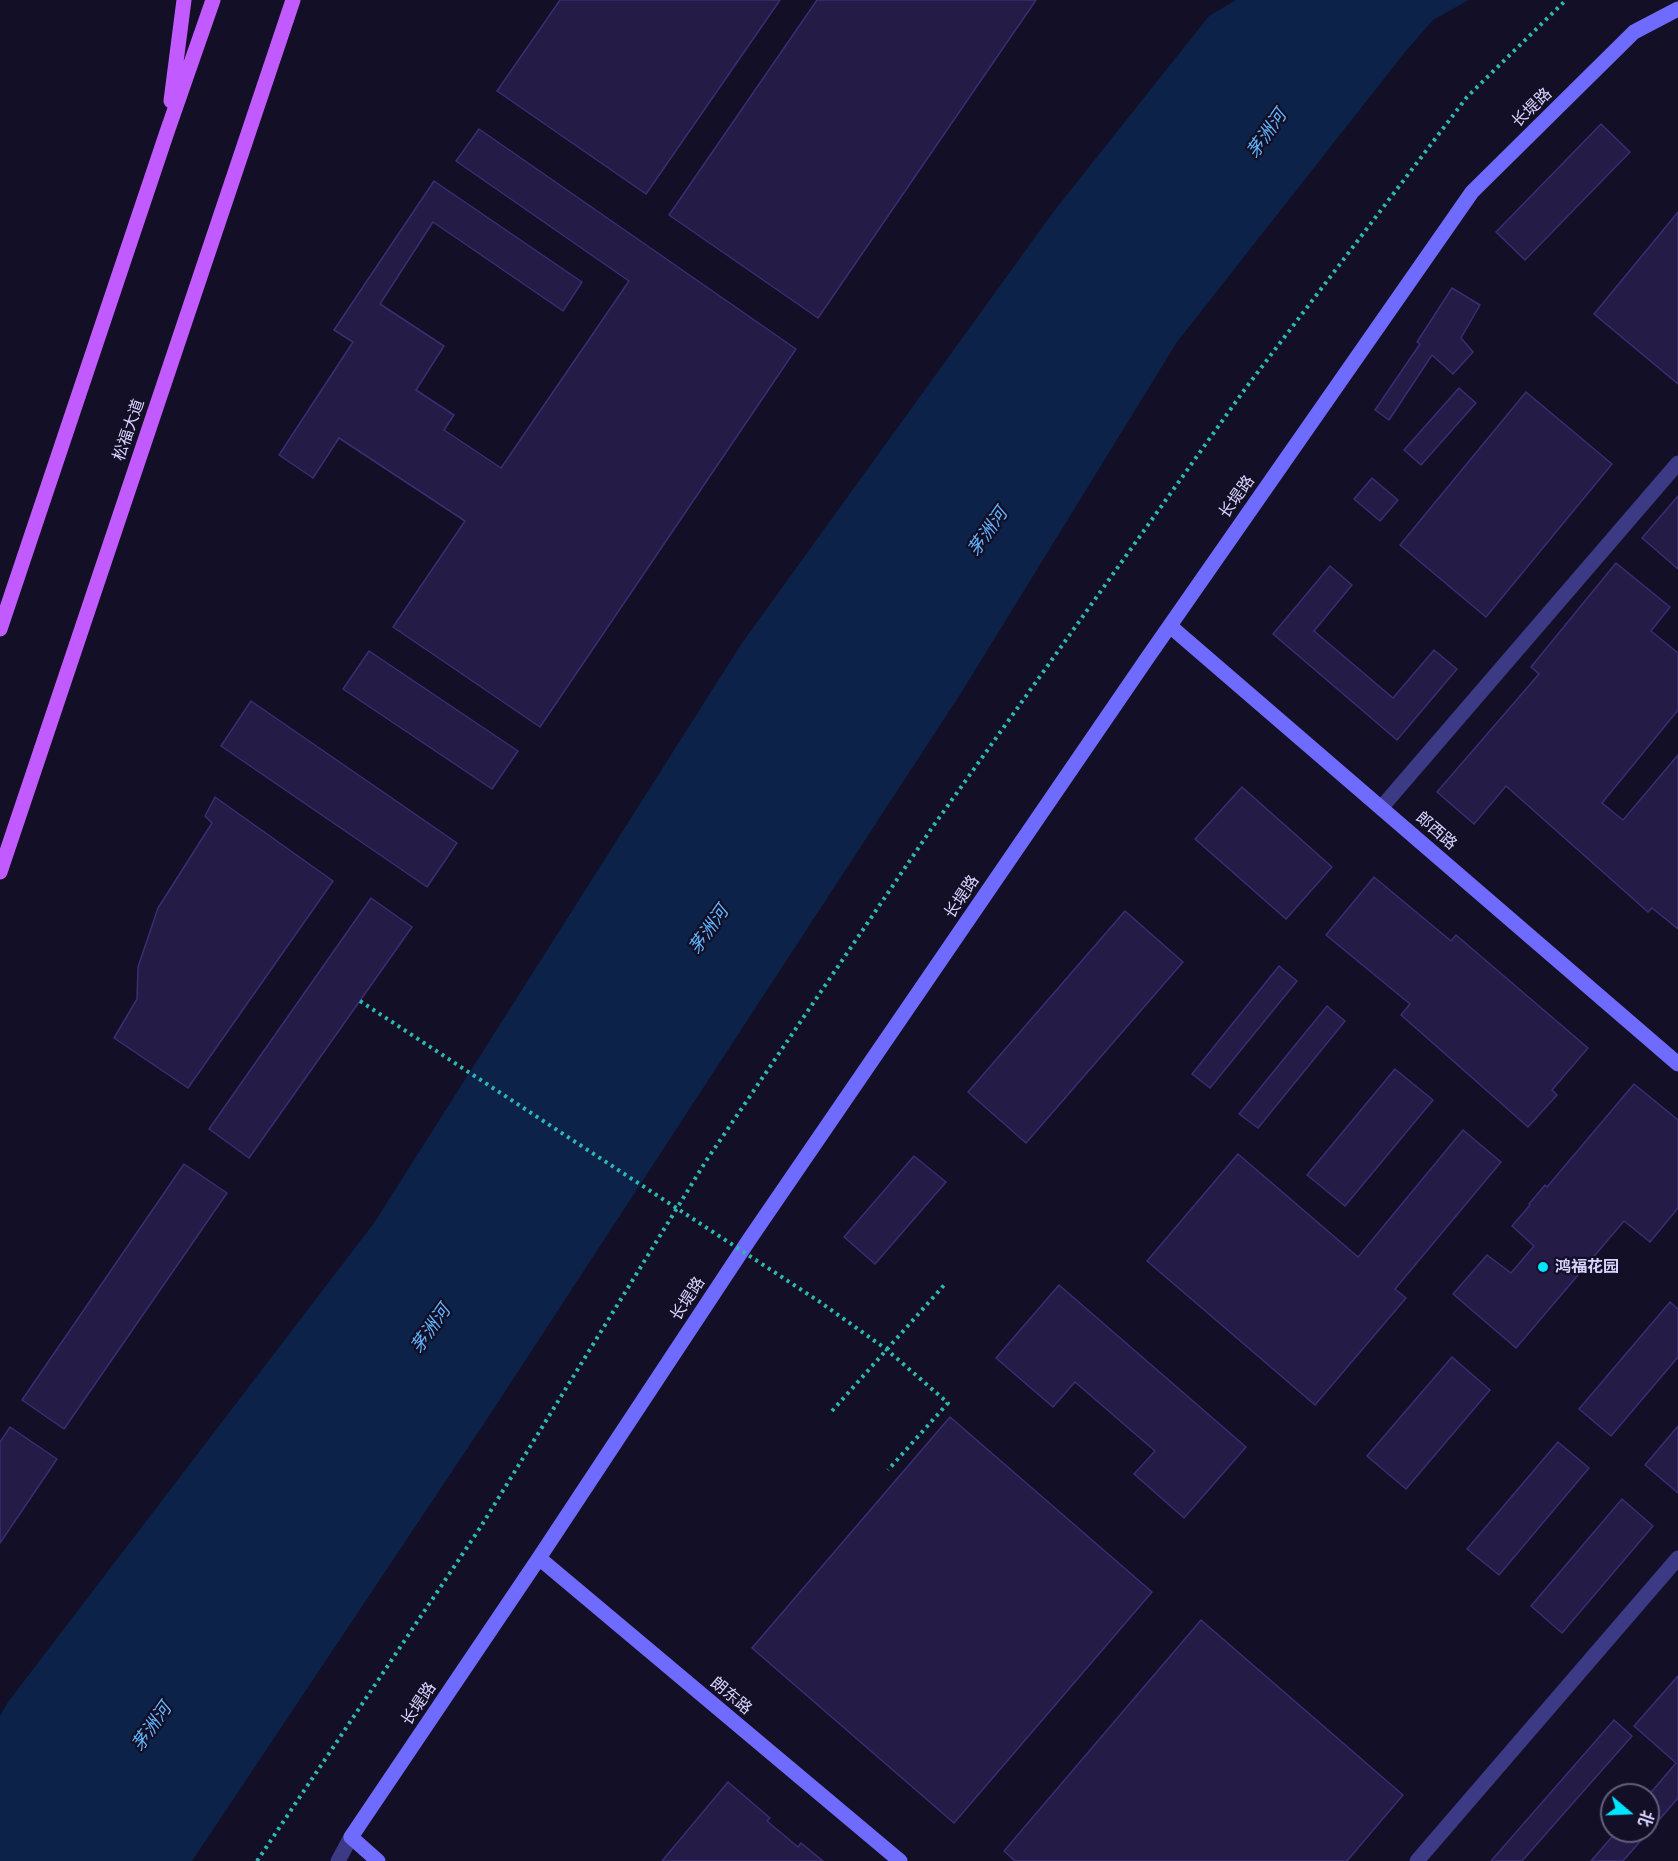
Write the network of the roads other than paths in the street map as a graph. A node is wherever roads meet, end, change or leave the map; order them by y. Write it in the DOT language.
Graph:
graph roads {
  1 [pos="184,0"];
  2 [pos="213,0"];
  3 [pos="293,0"];
  4 [pos="1678,9"];
  5 [pos="167,132"];
  6 [pos="1678,463"];
  7 [pos="1170,626"];
  8 [pos="0,629"];
  9 [pos="1381,808"];
  10 [pos="0,872"];
  11 [pos="1678,1064"];
  12 [pos="539,1558"];
  13 [pos="1678,1558"];
  14 [pos="351,1837"];
  15 [pos="338,1861"];
  16 [pos="378,1861"];
  17 [pos="900,1861"];
  18 [pos="1417,1861"];
  1 -- 5 [label="main road"];
  2 -- 5 [label="main road"];
  3 -- 10 [label="main road, 松福大道"];
  4 -- 7 [label="street, 长堤路"];
  5 -- 8 [label="main road"];
  6 -- 9 [label="street"];
  7 -- 9 [label="street, 郎西路"];
  7 -- 12 [label="street, 长堤路"];
  9 -- 11 [label="street, 郎西路"];
  12 -- 14 [label="street, 长堤路"];
  12 -- 17 [label="street, 朗东路"];
  13 -- 18 [label="street"];
  14 -- 15 [label="street, 长堤路"];
  14 -- 16 [label="street"];
}
